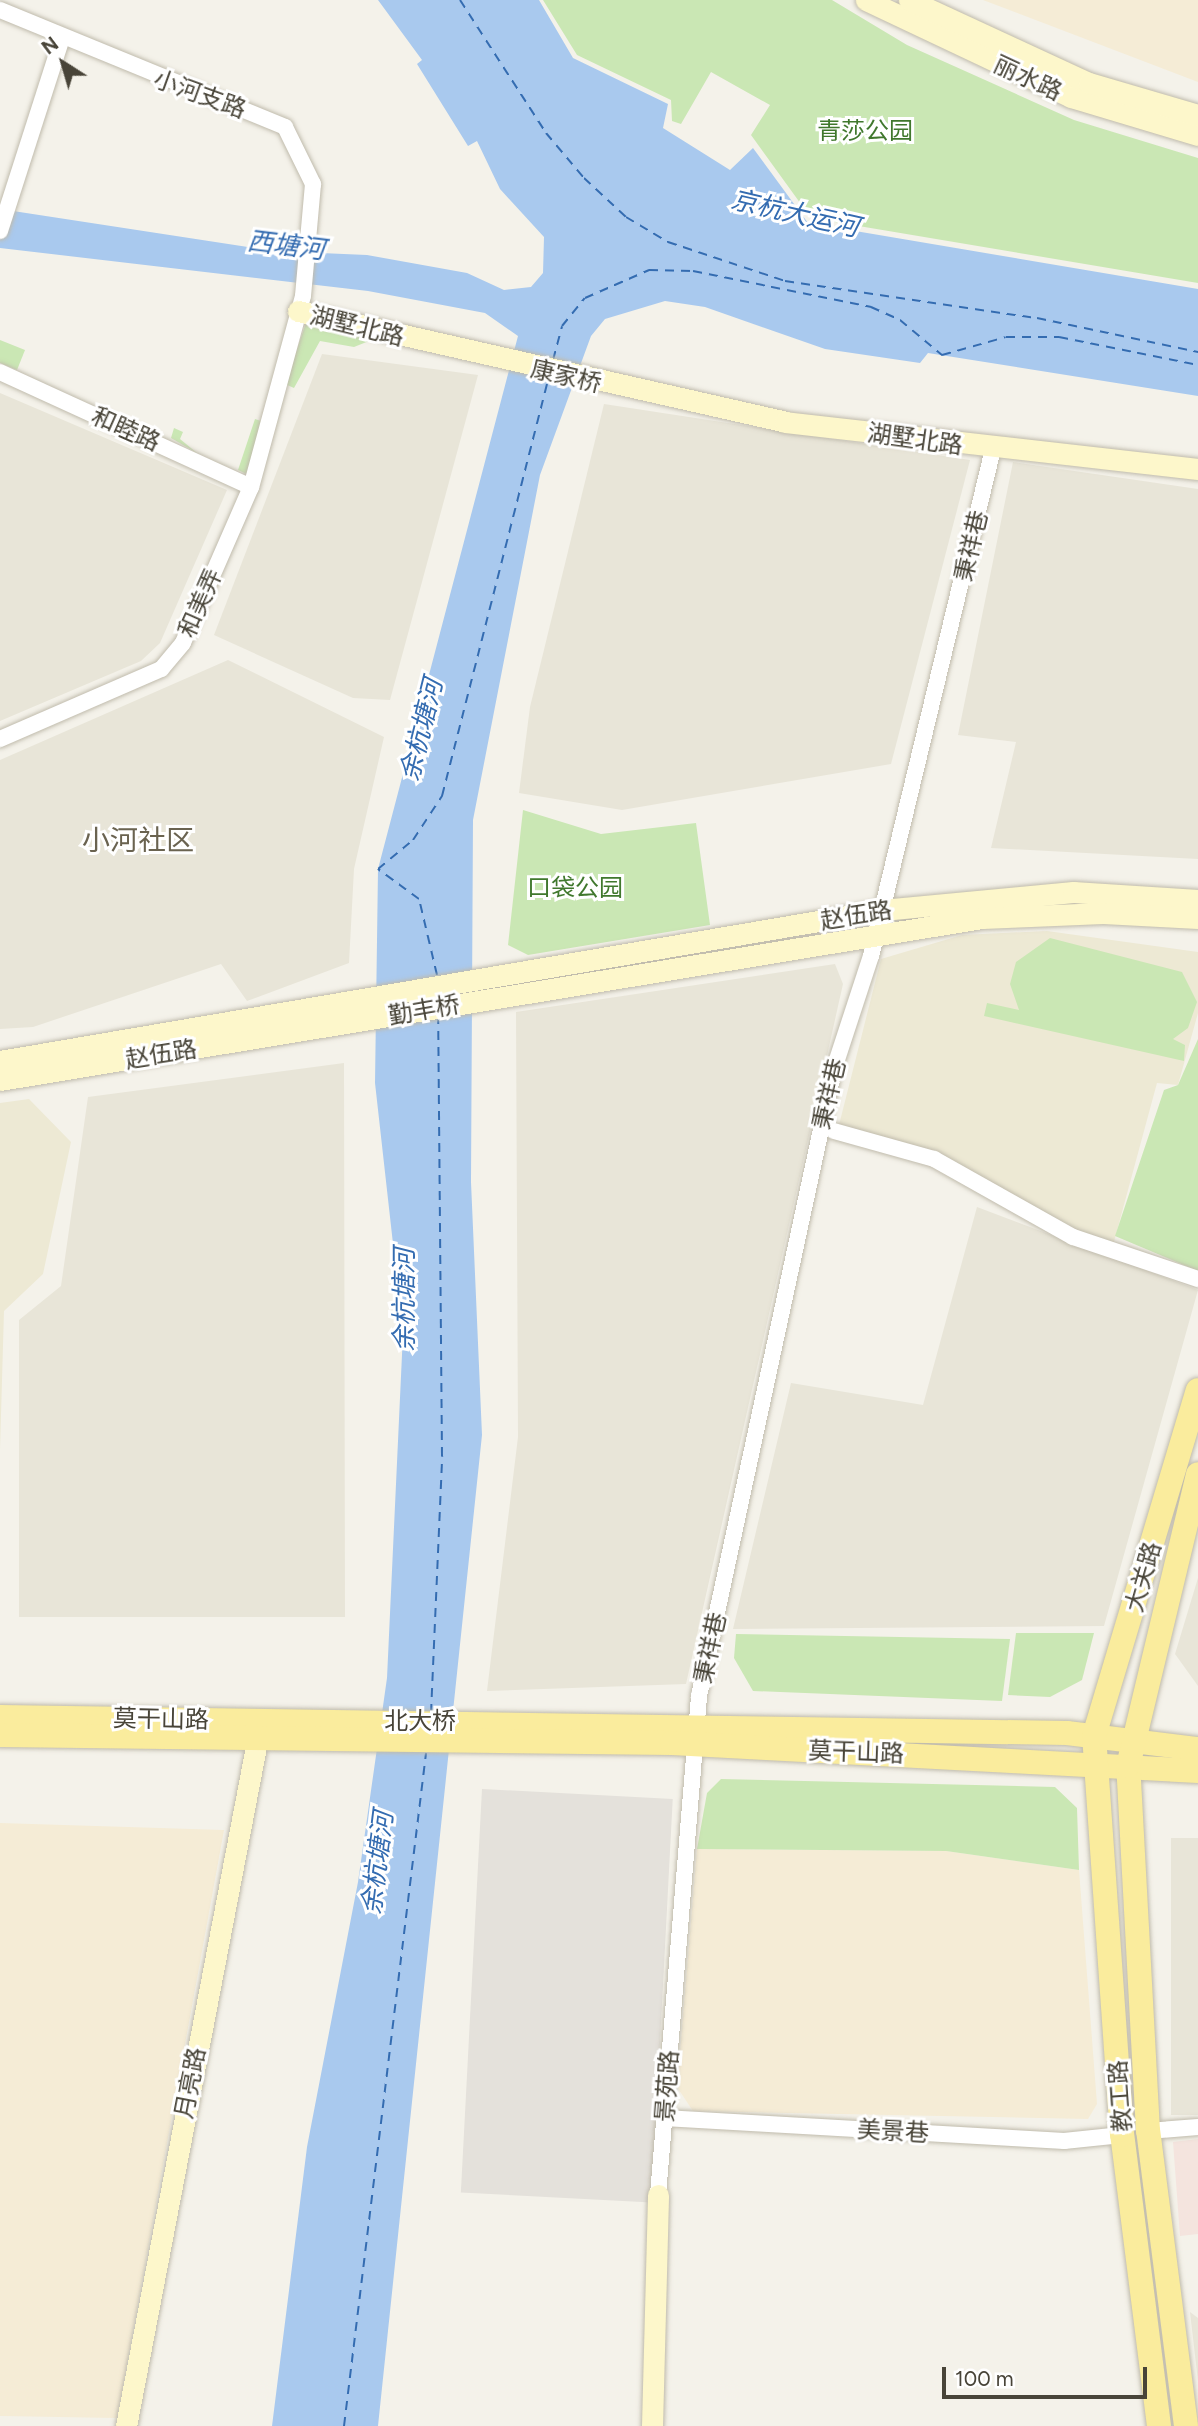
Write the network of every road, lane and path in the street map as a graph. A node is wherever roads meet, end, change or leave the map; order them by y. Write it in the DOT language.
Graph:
graph roads {
  1 [pos="866,0"];
  2 [pos="909,0"];
  3 [pos="0,10"];
  4 [pos="62,38"];
  5 [pos="1198,115"];
  6 [pos="1198,135"];
  7 [pos="0,231"];
  8 [pos="300,304"];
  9 [pos="494,359"];
  10 [pos="0,372"];
  11 [pos="634,390"];
  12 [pos="993,449"];
  13 [pos="1198,469"];
  14 [pos="251,488"];
  15 [pos="0,739"];
  16 [pos="1198,900"];
  17 [pos="882,910"];
  18 [pos="1198,918"];
  19 [pos="876,935"];
  20 [pos="521,983"];
  21 [pos="320,1018"];
  22 [pos="0,1061"];
  23 [pos="0,1080"];
  24 [pos="834,1131"];
  25 [pos="1198,1279"];
  26 [pos="1198,1390"];
  27 [pos="1198,1474"];
  28 [pos="0,1717"];
  29 [pos="322,1731"];
  30 [pos="515,1731"];
  31 [pos="0,1735"];
  32 [pos="696,1736"];
  33 [pos="1094,1736"];
  34 [pos="1131,1740"];
  35 [pos="257,1741"];
  36 [pos="1198,1749"];
  37 [pos="1098,1764"];
  38 [pos="1128,1766"];
  39 [pos="1198,1771"];
  40 [pos="664,2119"];
  41 [pos="1198,2127"];
  42 [pos="1148,2131"];
  43 [pos="1122,2135"];
  44 [pos="658,2195"];
  45 [pos="126,2426"];
  46 [pos="652,2426"];
  47 [pos="1159,2426"];
  48 [pos="1186,2426"];
  1 -- 6 [label="main road, 丽水路"];
  2 -- 5 [label="main road, 丽水路"];
  3 -- 4 [label="street, 小河支路"];
  4 -- 7 [label="street"];
  4 -- 8 [label="street, 小河支路"];
  8 -- 9 [label="main road, 湖墅北路"];
  8 -- 14 [label="street"];
  9 -- 11 [label="main road, 康家桥"];
  10 -- 14 [label="street, 和睦路"];
  11 -- 12 [label="main road, 湖墅北路"];
  12 -- 13 [label="main road, 湖墅北路"];
  12 -- 17 [label="street, 秉祥巷"];
  14 -- 15 [label="street, 和美弄"];
  16 -- 17 [label="main road, 赵伍路"];
  17 -- 19 [label="street, 秉祥巷"];
  17 -- 20 [label="main road, 赵伍路"];
  18 -- 19 [label="main road, 赵伍路"];
  19 -- 20 [label="main road, 赵伍路"];
  19 -- 32 [label="street, 秉祥巷"];
  20 -- 21 [label="main road, 勤丰桥"];
  21 -- 22 [label="main road, 赵伍路"];
  21 -- 23 [label="main road, 赵伍路"];
  24 -- 25 [label="street"];
  26 -- 33 [label="main road, 大关路"];
  27 -- 34 [label="main road, 大关路"];
  28 -- 29 [label="main road, 莫干山路"];
  29 -- 30 [label="main road, 北大桥"];
  29 -- 35 [label="main road, 莫干山路"];
  30 -- 32 [label="main road, 莫干山路"];
  31 -- 35 [label="main road, 莫干山路"];
  32 -- 33 [label="main road, 莫干山路"];
  32 -- 37 [label="main road, 莫干山路"];
  32 -- 40 [label="street, 景苑路"];
  33 -- 34 [label="main road, 莫干山路"];
  33 -- 37 [label="main road, 大关路"];
  34 -- 36 [label="main road, 莫干山路"];
  34 -- 38 [label="main road, 大关路"];
  35 -- 45 [label="main road, 月亮路"];
  37 -- 38 [label="main road, 莫干山路"];
  37 -- 43 [label="main road, 教工路"];
  38 -- 39 [label="main road, 莫干山路"];
  38 -- 42 [label="main road, 教工路"];
  40 -- 43 [label="street, 美景巷"];
  40 -- 44 [label="street, 景苑路"];
  41 -- 42 [label="street"];
  42 -- 48 [label="main road, 教工路"];
  43 -- 47 [label="main road, 教工路"];
  44 -- 46 [label="main road, 景苑路"];
}
